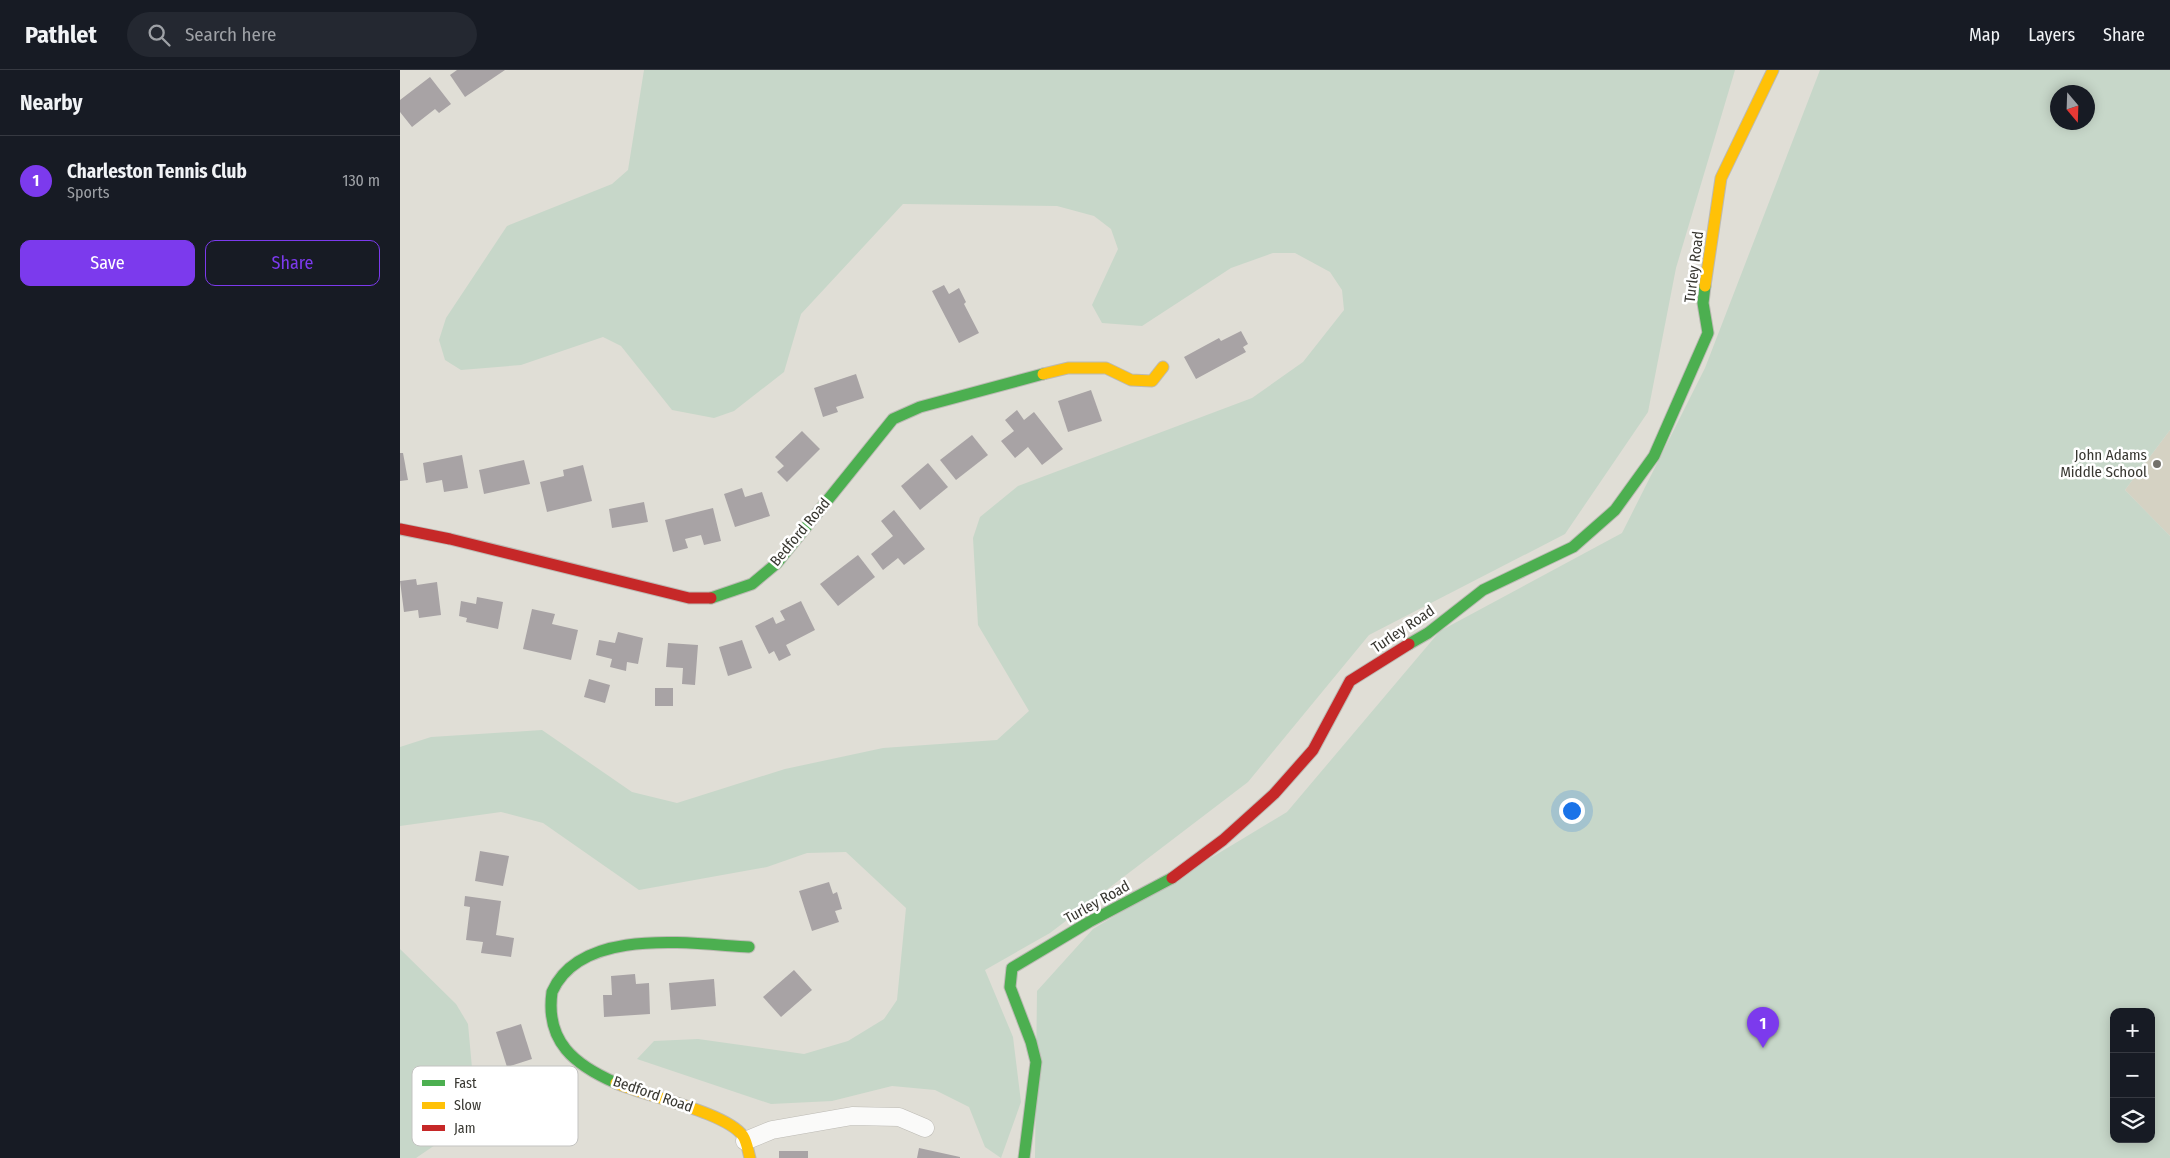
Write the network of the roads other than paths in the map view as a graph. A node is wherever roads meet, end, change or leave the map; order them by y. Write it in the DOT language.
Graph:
graph roads {
  1 [pos="1772,70"];
  2 [pos="1163,367"];
  3 [pos="400,529"];
  4 [pos="749,948"];
  5 [pos="925,1128"];
  6 [pos="744,1141"];
  7 [pos="750,1158"];
  8 [pos="1024,1158"];
  1 -- 8 [label="street, Turley Road"];
  2 -- 3 [label="street, Bedford Road"];
  4 -- 6 [label="street, Bedford Road"];
  5 -- 6 [label="street"];
  6 -- 7 [label="street, Bedford Road"];
}
